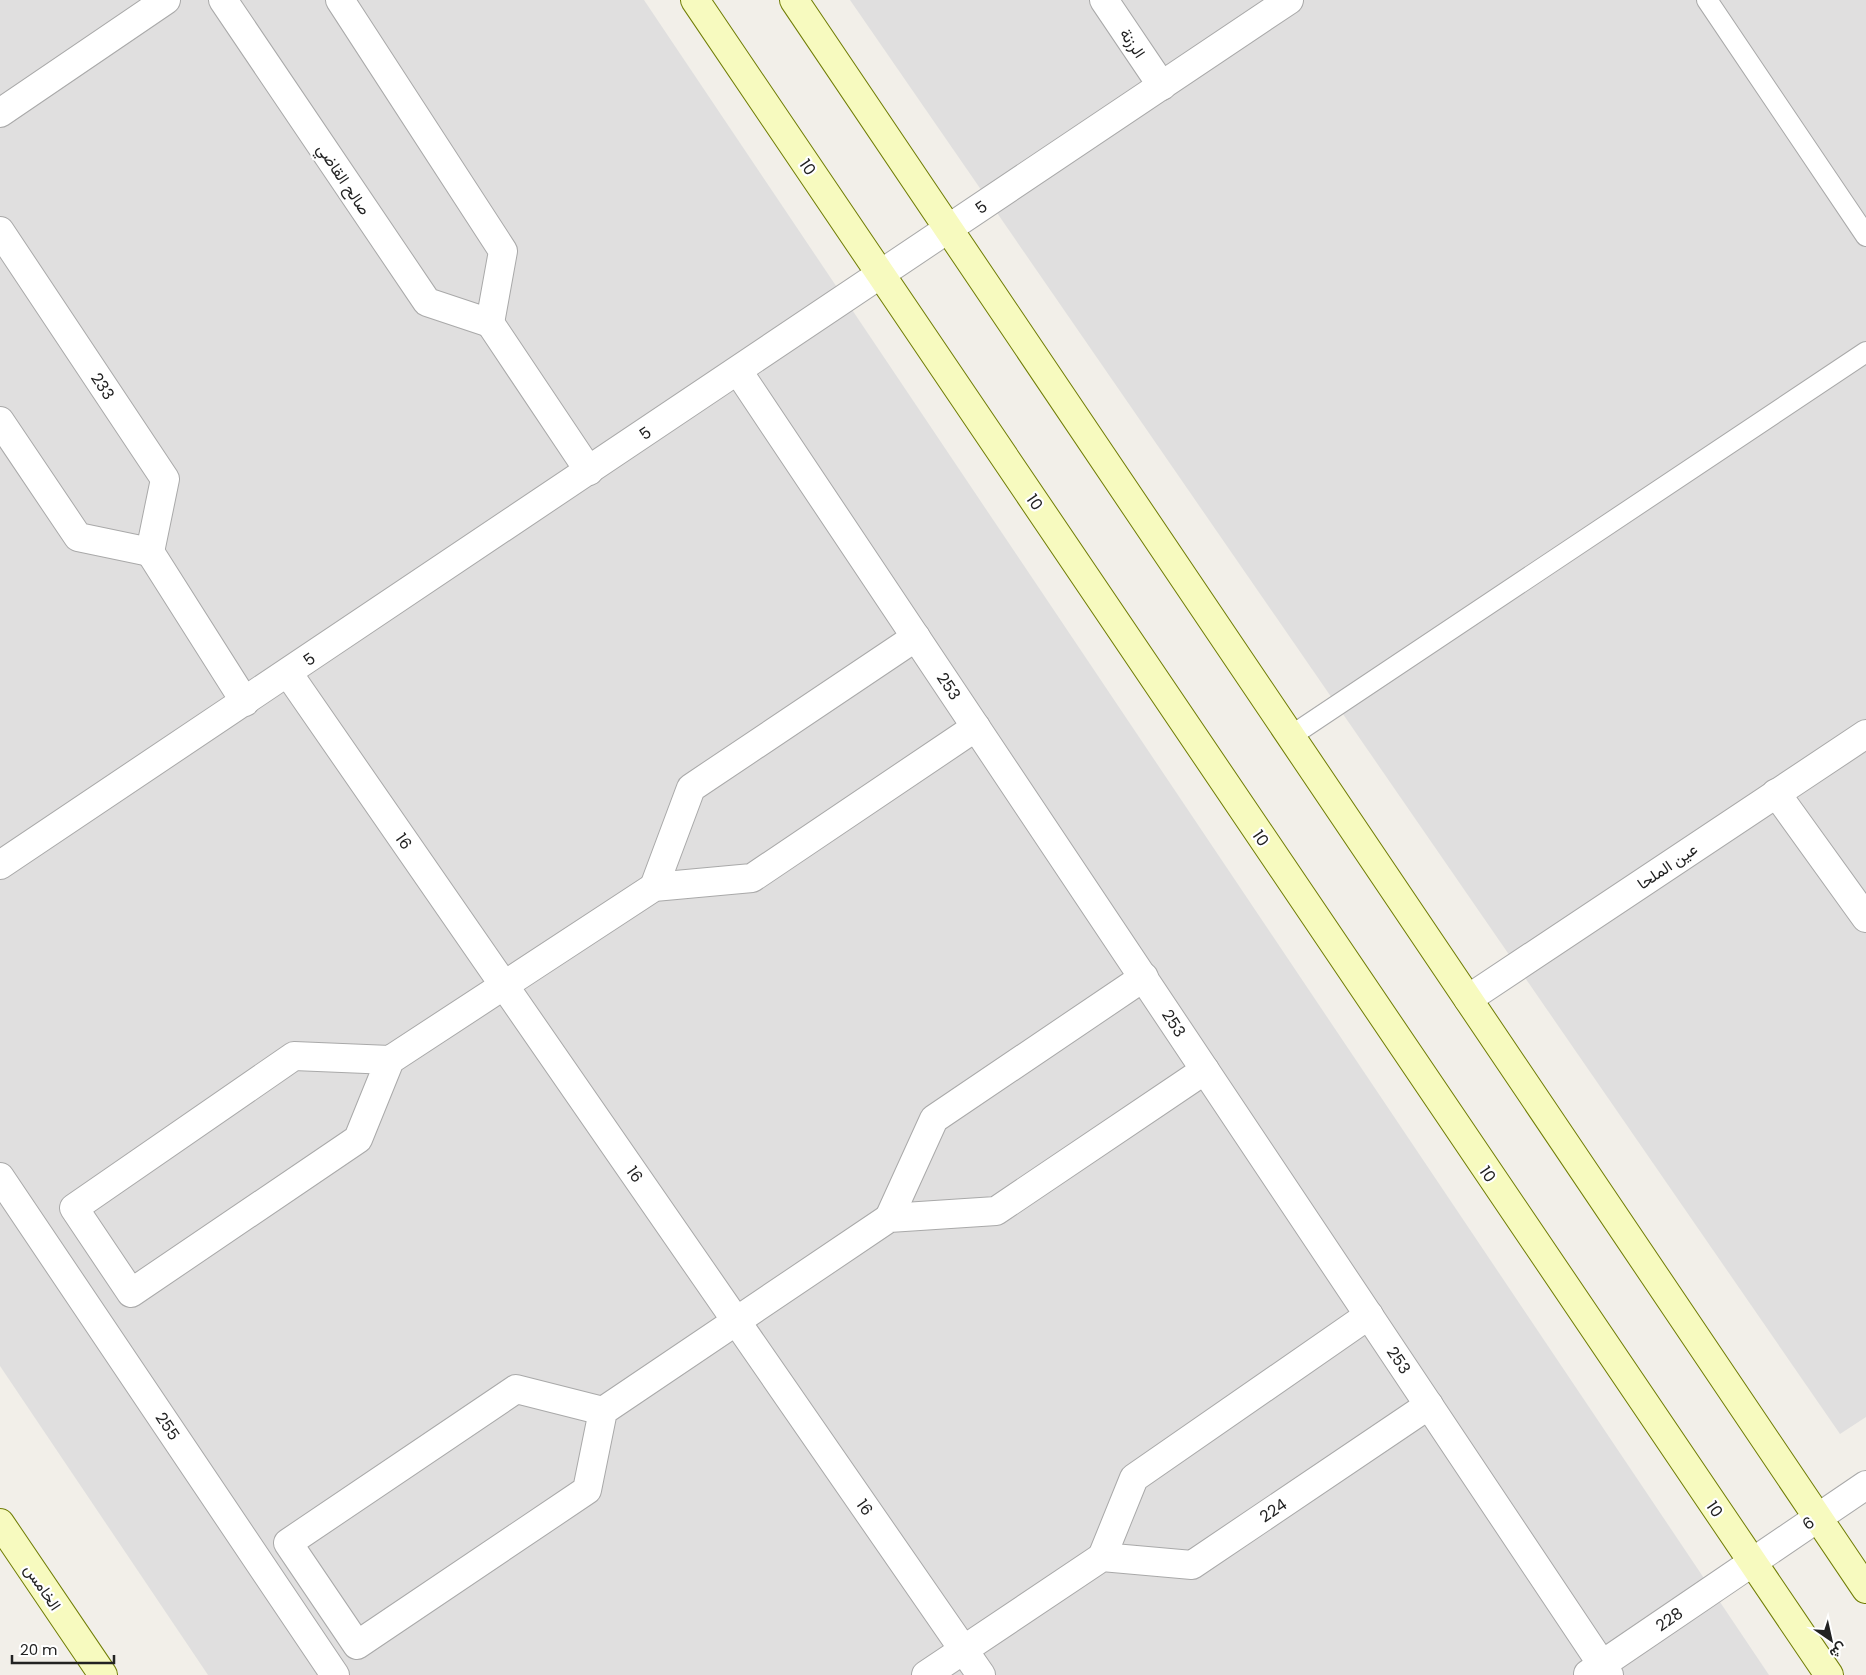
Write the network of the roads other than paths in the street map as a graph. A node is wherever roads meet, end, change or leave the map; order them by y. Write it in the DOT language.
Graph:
graph roads {
  1 [pos="166,0"];
  2 [pos="223,0"];
  3 [pos="340,0"];
  4 [pos="695,0"];
  5 [pos="794,0"];
  6 [pos="1104,0"];
  7 [pos="1289,0"];
  8 [pos="1706,0"];
  9 [pos="1162,86"];
  10 [pos="0,113"];
  11 [pos="949,229"];
  12 [pos="0,232"];
  13 [pos="1866,236"];
  14 [pos="881,275"];
  15 [pos="490,324"];
  16 [pos="1866,352"];
  17 [pos="738,371"];
  18 [pos="0,421"];
  19 [pos="589,470"];
  20 [pos="150,552"];
  21 [pos="916,637"];
  22 [pos="288,673"];
  23 [pos="245,702"];
  24 [pos="976,727"];
  25 [pos="1866,734"];
  26 [pos="1291,736"];
  27 [pos="1776,793"];
  28 [pos="0,865"];
  29 [pos="654,887"];
  30 [pos="1866,918"];
  31 [pos="1144,977"];
  32 [pos="503,984"];
  33 [pos="1468,999"];
  34 [pos="390,1060"];
  35 [pos="1205,1070"];
  36 [pos="0,1177"];
  37 [pos="889,1218"];
  38 [pos="1369,1316"];
  39 [pos="736,1321"];
  40 [pos="1429,1405"];
  41 [pos="603,1411"];
  42 [pos="1866,1485"];
  43 [pos="1818,1517"];
  44 [pos="0,1523"];
  45 [pos="1102,1556"];
  46 [pos="1750,1562"];
  47 [pos="1866,1589"];
  48 [pos="964,1650"];
  49 [pos="1600,1672"];
  50 [pos="103,1675"];
  51 [pos="335,1675"];
  52 [pos="926,1675"];
  53 [pos="981,1675"];
  54 [pos="1829,1675"];
  1 -- 10 [label="street"];
  2 -- 15 [label="street, صالح القاضي"];
  3 -- 15 [label="street"];
  4 -- 14 [label="street, 10"];
  5 -- 11 [label="street"];
  6 -- 9 [label="street, الرزنة"];
  7 -- 9 [label="street, 5"];
  8 -- 13 [label="lane"];
  9 -- 11 [label="street, 5"];
  11 -- 14 [label="street, 5"];
  11 -- 26 [label="street"];
  12 -- 20 [label="street, 233"];
  14 -- 17 [label="street, 5"];
  14 -- 46 [label="street, 10"];
  15 -- 19 [label="street"];
  16 -- 26 [label="lane"];
  17 -- 19 [label="street, 5"];
  17 -- 21 [label="street, 253"];
  18 -- 20 [label="street"];
  19 -- 22 [label="street, 5"];
  20 -- 23 [label="street"];
  21 -- 24 [label="street, 253"];
  21 -- 29 [label="street"];
  22 -- 23 [label="street, 5"];
  22 -- 32 [label="street, 16"];
  23 -- 28 [label="street, 5"];
  24 -- 29 [label="street"];
  24 -- 31 [label="street, 253"];
  25 -- 27 [label="street, عين الملحا"];
  26 -- 33 [label="street"];
  27 -- 30 [label="street"];
  27 -- 33 [label="street, عين الملحا"];
  29 -- 32 [label="street"];
  31 -- 35 [label="street, 253"];
  31 -- 37 [label="street"];
  32 -- 34 [label="street"];
  32 -- 39 [label="street, 16"];
  33 -- 43 [label="street"];
  34 -- 34 [label="street"];
  35 -- 37 [label="street"];
  35 -- 38 [label="street, 253"];
  36 -- 51 [label="street, 255"];
  37 -- 39 [label="street"];
  38 -- 40 [label="street, 253"];
  38 -- 45 [label="street"];
  39 -- 41 [label="street"];
  39 -- 48 [label="street, 16"];
  40 -- 45 [label="street, 224"];
  40 -- 49 [label="street, 253"];
  41 -- 41 [label="street"];
  42 -- 43 [label="street, 6"];
  43 -- 46 [label="street, 6"];
  43 -- 47 [label="street"];
  44 -- 50 [label="street, الخامس"];
  45 -- 48 [label="street"];
  46 -- 49 [label="street, 228"];
  46 -- 54 [label="street, 10"];
  48 -- 52 [label="street"];
  48 -- 53 [label="street, 16"];
}
